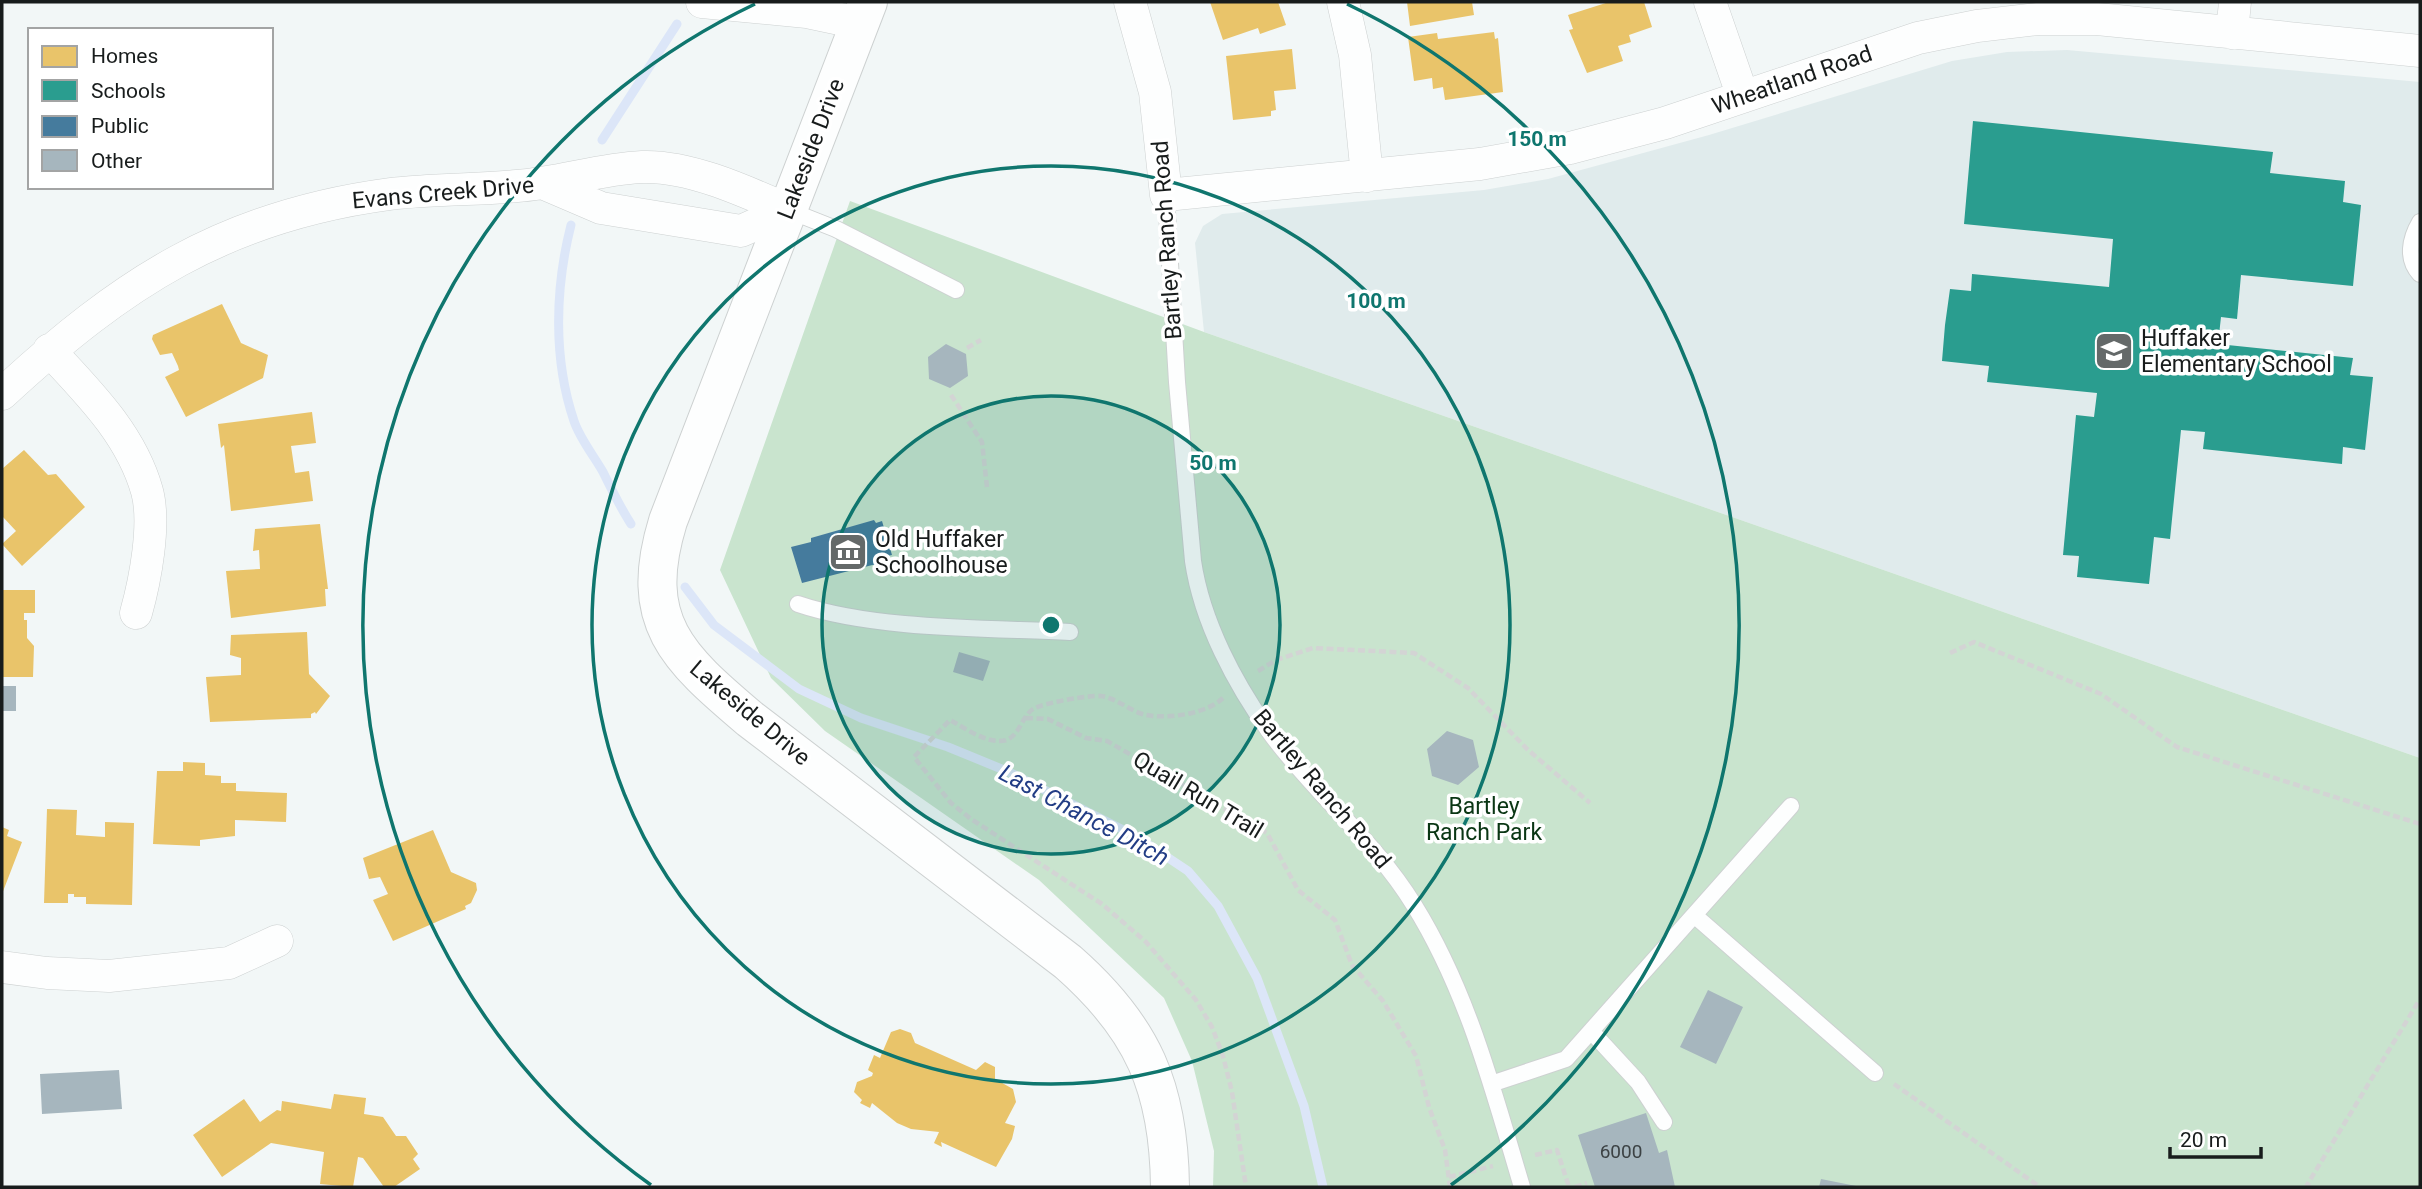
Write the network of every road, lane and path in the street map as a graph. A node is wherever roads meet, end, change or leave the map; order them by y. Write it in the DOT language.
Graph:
graph roads {
  1 [pos="702,2"];
  2 [pos="1130,2"];
  3 [pos="1343,2"];
  4 [pos="1710,2"];
  5 [pos="863,12"];
  6 [pos="2234,17"];
  7 [pos="2420,51"];
  8 [pos="1743,97"];
  9 [pos="1367,176"];
  10 [pos="545,184"];
  11 [pos="1166,195"];
  12 [pos="788,210"];
  13 [pos="2420,222"];
  14 [pos="2420,274"];
  15 [pos="956,290"];
  16 [pos="981,340"];
  17 [pos="967,348"];
  18 [pos="49,350"];
  19 [pos="2,394"];
  20 [pos="951,395"];
  21 [pos="987,487"];
  22 [pos="798,604"];
  23 [pos="136,614"];
  24 [pos="1070,632"];
  25 [pos="1950,653"];
  26 [pos="1239,683"];
  27 [pos="1025,719"];
  28 [pos="1590,803"];
  29 [pos="1791,806"];
  30 [pos="2420,824"];
  31 [pos="1695,915"];
  32 [pos="277,941"];
  33 [pos="2,967"];
  34 [pos="2420,999"];
  35 [pos="1591,1031"];
  36 [pos="1875,1073"];
  37 [pos="1491,1084"];
  38 [pos="1664,1122"];
  39 [pos="1514,1161"];
  40 [pos="1449,1177"];
  41 [pos="1587,1183"];
  42 [pos="1170,1187"];
  43 [pos="1246,1187"];
  44 [pos="1450,1187"];
  45 [pos="1522,1187"];
  46 [pos="1569,1187"];
  47 [pos="1575,1187"];
  48 [pos="2040,1187"];
  49 [pos="2307,1187"];
  1 -- 5 [label="street"];
  2 -- 11 [label="street, Bartley Ranch Road"];
  3 -- 9 [label="street"];
  4 -- 8 [label="street"];
  5 -- 12 [label="street, Lakeside Drive"];
  6 -- 7 [label="street, Wheatland Road"];
  6 -- 8 [label="street, Wheatland Road"];
  8 -- 9 [label="street, Wheatland Road"];
  9 -- 11 [label="street, Wheatland Road"];
  10 -- 12 [label="street, Evans Creek Drive"];
  10 -- 12 [label="street, Evans Creek Drive"];
  10 -- 18 [label="street, Evans Creek Drive"];
  11 -- 26 [label="lane, Bartley Ranch Road"];
  12 -- 15 [label="lane"];
  12 -- 42 [label="street, Lakeside Drive"];
  13 -- 14 [label="lane"];
  16 -- 17 [label="path"];
  18 -- 19 [label="street, Evans Creek Drive"];
  18 -- 23 [label="street"];
  20 -- 21 [label="path"];
  22 -- 24 [label="lane"];
  25 -- 30 [label="path"];
  26 -- 27 [label="path"];
  26 -- 28 [label="path"];
  26 -- 37 [label="lane, Bartley Ranch Road"];
  27 -- 40 [label="path, Quail Run Trail"];
  27 -- 43 [label="path"];
  29 -- 31 [label="lane"];
  31 -- 35 [label="lane"];
  31 -- 36 [label="lane"];
  32 -- 33 [label="street"];
  34 -- 49 [label="path"];
  35 -- 37 [label="lane"];
  35 -- 38 [label="lane"];
  36 -- 48 [label="path"];
  37 -- 39 [label="lane, Bartley Ranch Road"];
  39 -- 40 [label="path"];
  39 -- 45 [label="lane, Bartley Ranch Road"];
  39 -- 46 [label="path"];
  40 -- 44 [label="path, Quail Run Trail"];
  41 -- 47 [label="path"];
}
